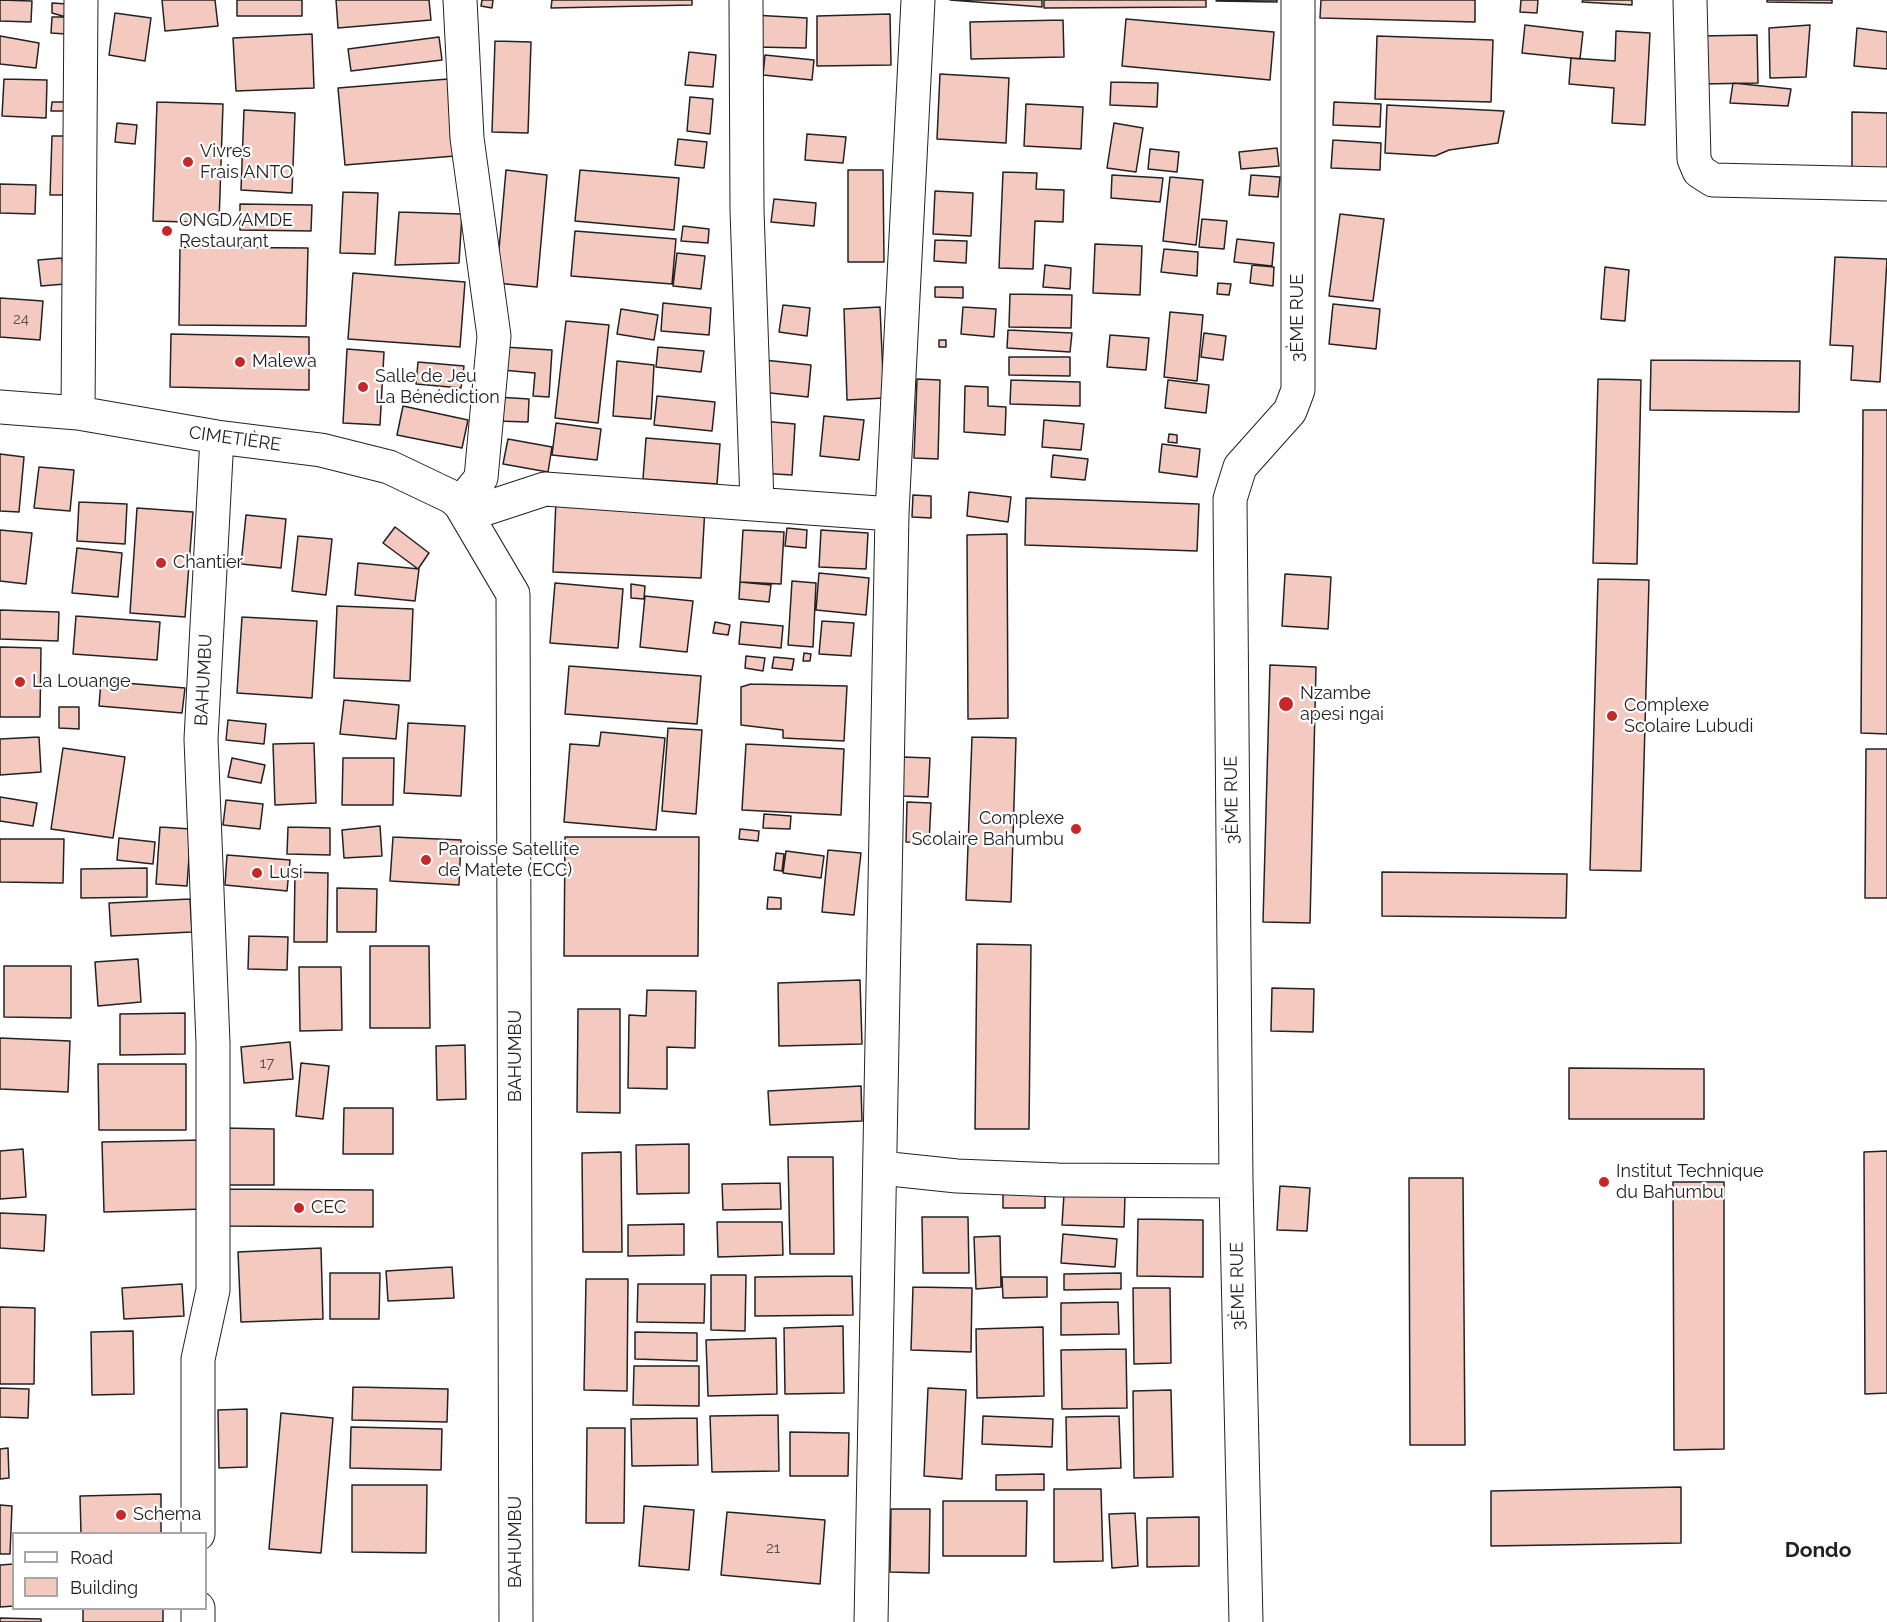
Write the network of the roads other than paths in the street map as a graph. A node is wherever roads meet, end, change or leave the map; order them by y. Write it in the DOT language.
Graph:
graph roads {
  1 [pos="81,0"];
  2 [pos="460,0"];
  3 [pos="746,0"];
  4 [pos="918,0"];
  5 [pos="1298,0"];
  6 [pos="1690,0"];
  7 [pos="1887,184"];
  8 [pos="0,407"];
  9 [pos="78,413"];
  10 [pos="217,437"];
  11 [pos="757,503"];
  12 [pos="460,504"];
  13 [pos="892,514"];
  14 [pos="881,1168"];
  15 [pos="1236,1181"];
  16 [pos="198,1532"];
  17 [pos="516,1622"];
  18 [pos="871,1622"];
  19 [pos="1245,1622"];
  1 -- 9 [label="street"];
  2 -- 12 [label="street"];
  3 -- 11 [label="street"];
  4 -- 13 [label="street"];
  5 -- 15 [label="street, 3ÈME RUE"];
  6 -- 7 [label="street"];
  8 -- 9 [label="street, CIMETIÈRE"];
  9 -- 10 [label="street, CIMETIÈRE"];
  10 -- 12 [label="street, CIMETIÈRE"];
  10 -- 16 [label="street, BAHUMBU"];
  11 -- 12 [label="street"];
  11 -- 13 [label="street"];
  12 -- 17 [label="street, BAHUMBU"];
  13 -- 14 [label="street"];
  14 -- 15 [label="street"];
  14 -- 18 [label="street"];
  15 -- 19 [label="street, 3ÈME RUE"];
}
